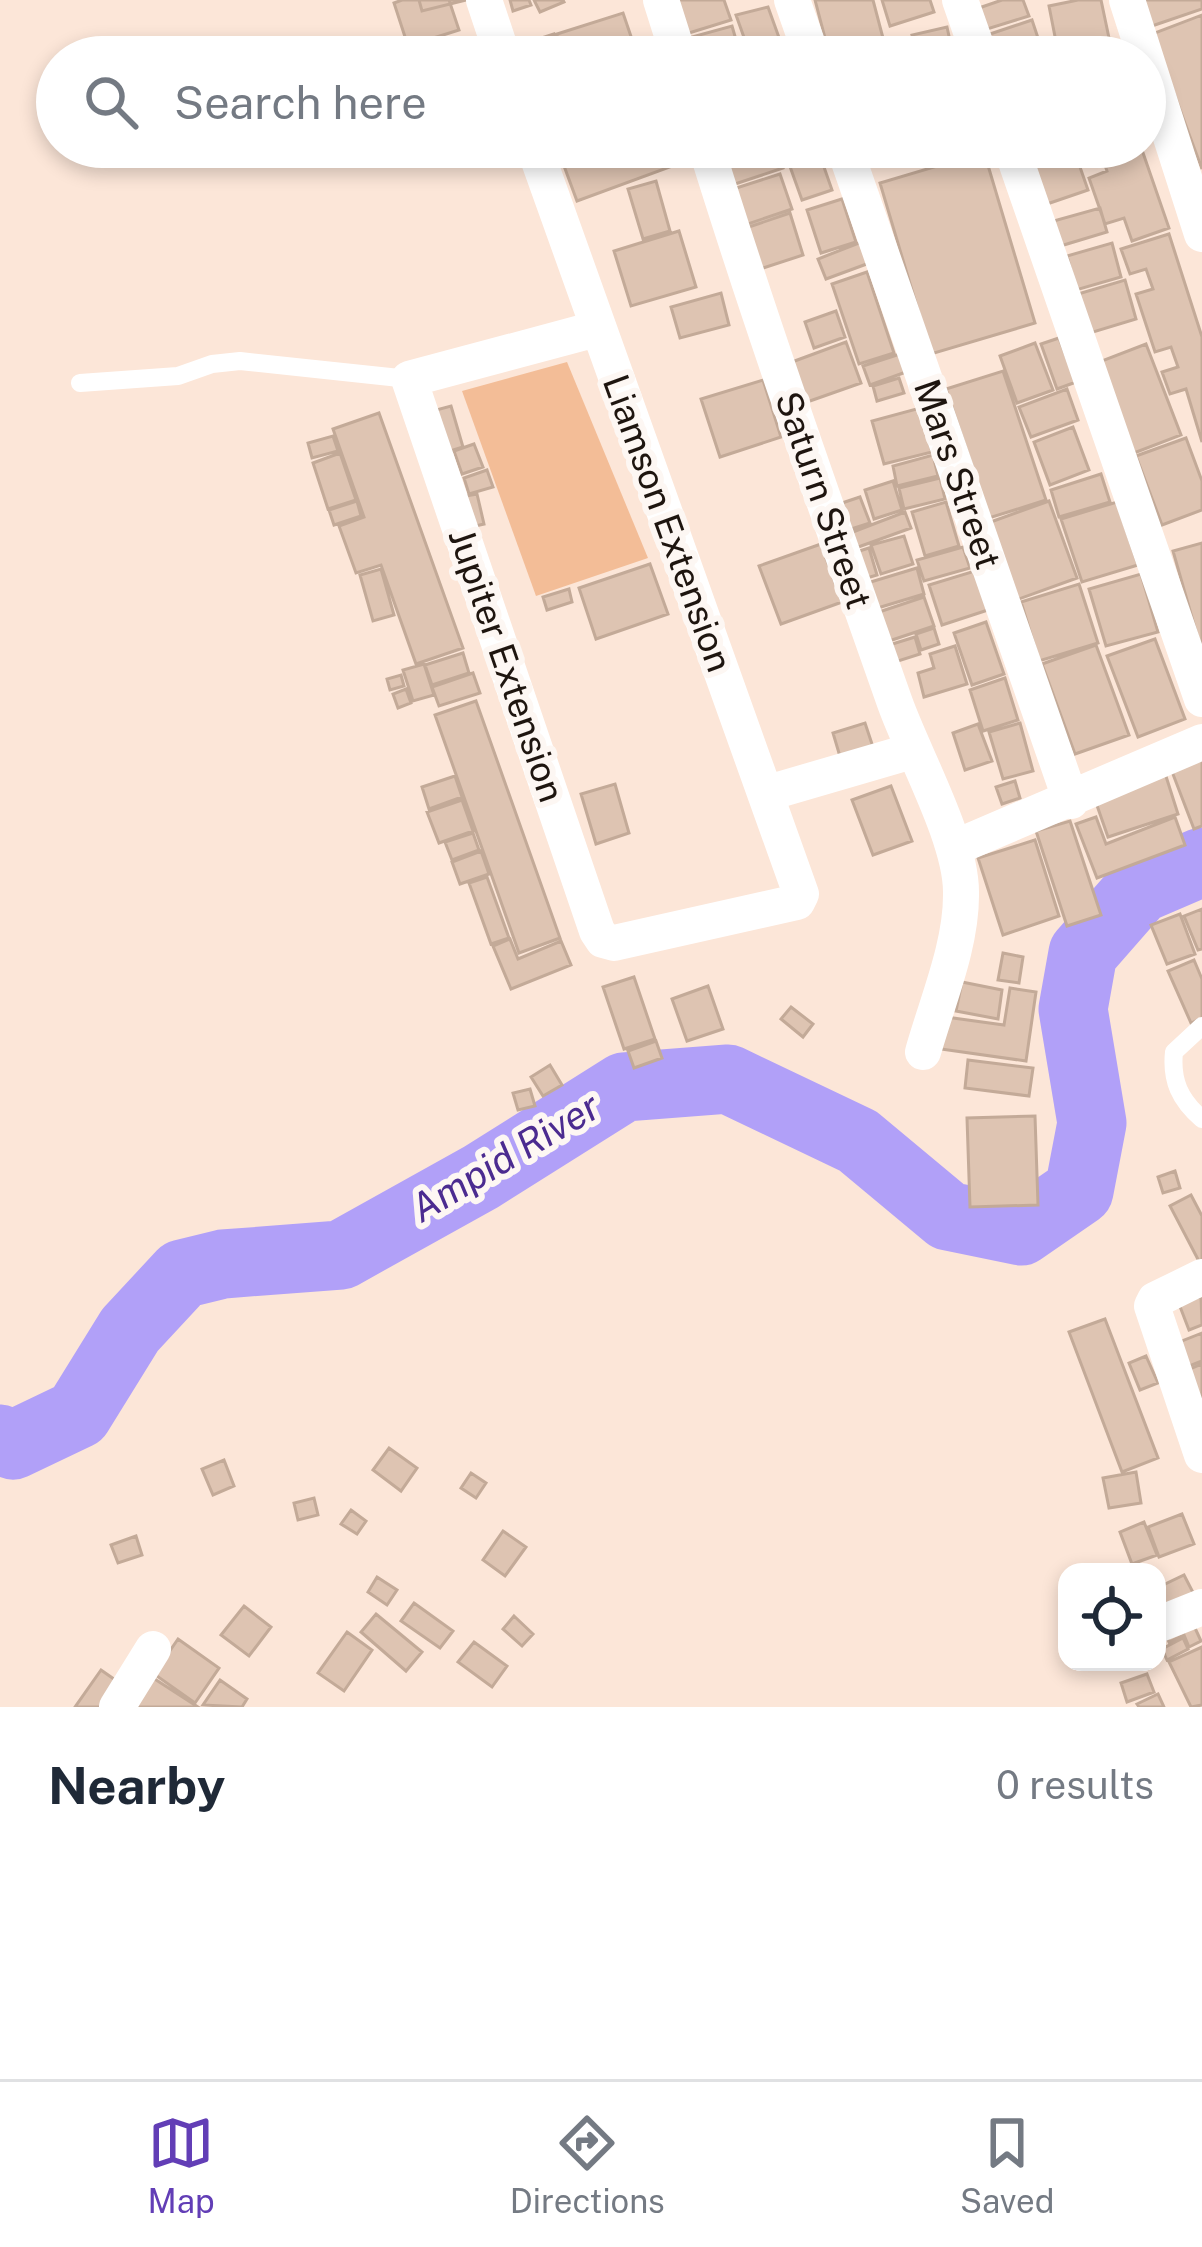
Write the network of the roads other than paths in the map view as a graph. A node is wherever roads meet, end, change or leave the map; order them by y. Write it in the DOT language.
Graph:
graph roads {
  1 [pos="484,0"];
  2 [pos="662,0"];
  3 [pos="792,0"];
  4 [pos="960,0"];
  5 [pos="1127,0"];
  6 [pos="496,36"];
  7 [pos="673,36"];
  8 [pos="805,36"];
  9 [pos="973,36"];
  10 [pos="1139,36"];
  11 [pos="1166,122"];
  12 [pos="541,168"];
  13 [pos="712,168"];
  14 [pos="851,168"];
  15 [pos="1018,168"];
  16 [pos="1202,234"];
  17 [pos="596,329"];
  18 [pos="409,379"];
  19 [pos="80,383"];
  20 [pos="1202,698"];
  21 [pos="1202,742"];
  22 [pos="912,751"];
  23 [pos="768,793"];
  24 [pos="1071,801"];
  25 [pos="953,848"];
  26 [pos="799,898"];
  27 [pos="1202,1025"];
  28 [pos="923,1052"];
  29 [pos="1202,1119"];
  30 [pos="1202,1276"];
  31 [pos="1200,1444"];
  32 [pos="1202,1606"];
  33 [pos="1166,1621"];
  34 [pos="154,1648"];
  35 [pos="117,1707"];
  1 -- 6 [label="street"];
  2 -- 7 [label="street"];
  3 -- 8 [label="street"];
  4 -- 9 [label="street"];
  5 -- 10 [label="street"];
  11 -- 16 [label="street"];
  12 -- 17 [label="street, Liamson Extension"];
  13 -- 22 [label="street, Saturn Street"];
  14 -- 24 [label="street, Mars Street"];
  15 -- 20 [label="street"];
  17 -- 18 [label="street"];
  17 -- 23 [label="street, Liamson Extension"];
  18 -- 19 [label="lane"];
  18 -- 26 [label="street, Jupiter Extension"];
  21 -- 24 [label="street"];
  22 -- 23 [label="street"];
  22 -- 25 [label="street, Saturn Street"];
  23 -- 26 [label="street, Liamson Extension"];
  24 -- 25 [label="street"];
  25 -- 28 [label="street, Saturn Street"];
  27 -- 29 [label="lane"];
  30 -- 31 [label="street"];
  32 -- 33 [label="street"];
  34 -- 35 [label="street"];
}
